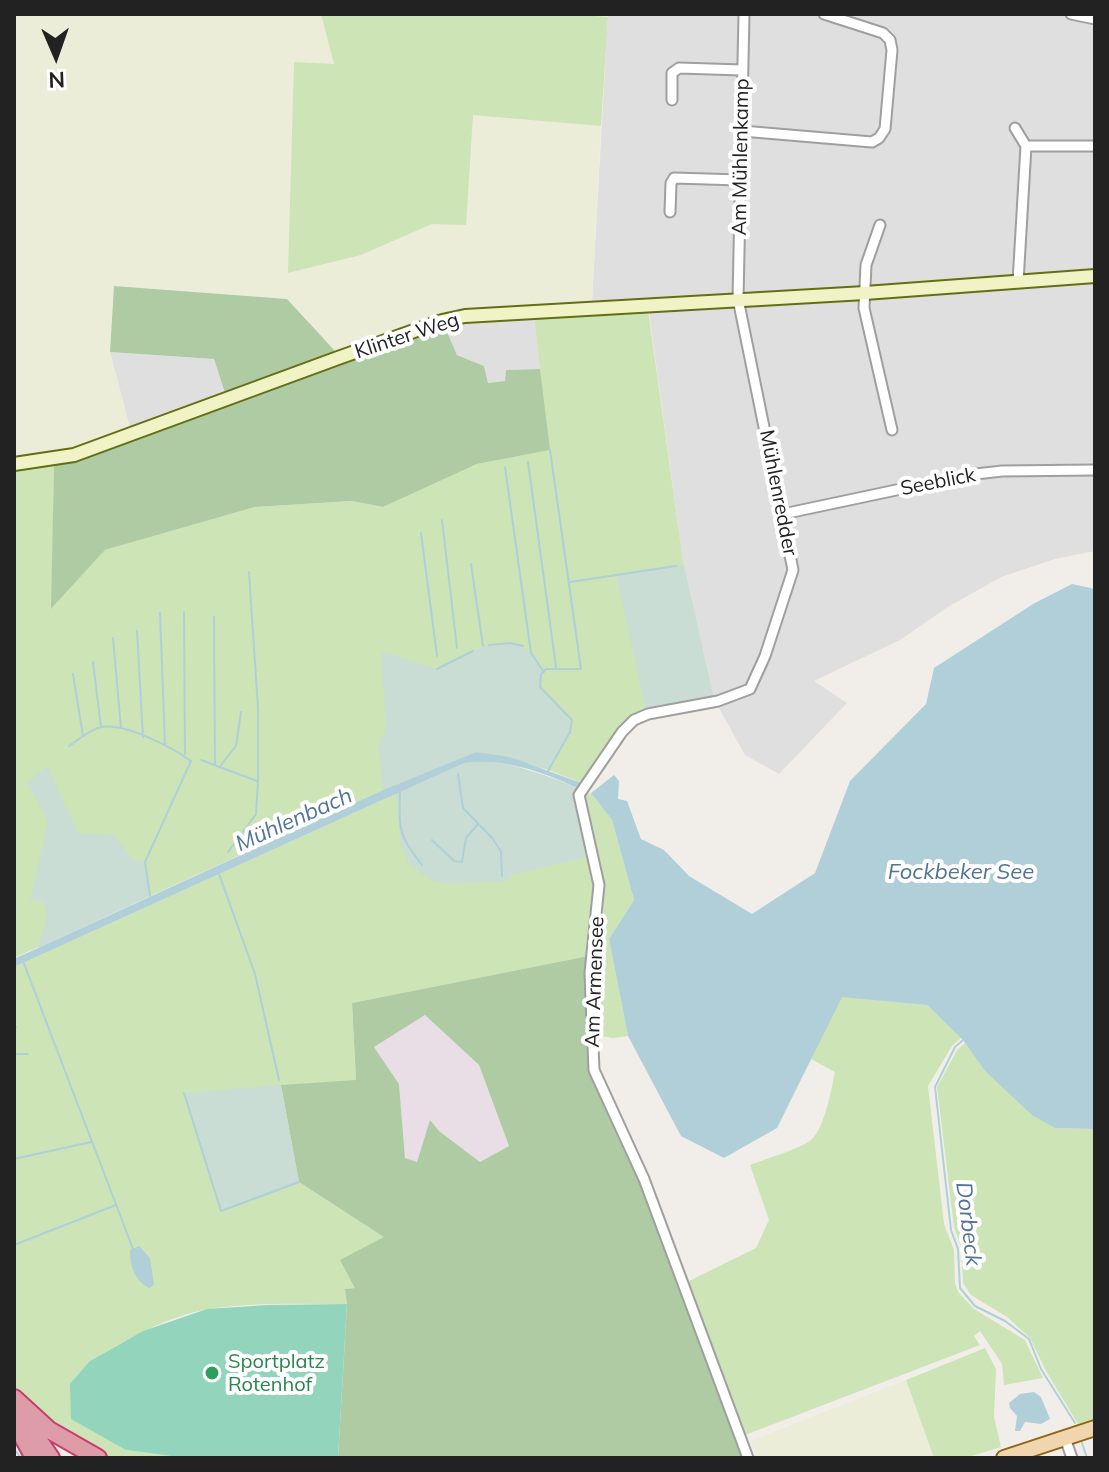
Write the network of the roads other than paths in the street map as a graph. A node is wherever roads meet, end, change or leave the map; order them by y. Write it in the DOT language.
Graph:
graph roads {
  1 [pos="744,14"];
  2 [pos="825,14"];
  3 [pos="1071,14"];
  4 [pos="1095,19"];
  5 [pos="742,70"];
  6 [pos="672,100"];
  7 [pos="1015,128"];
  8 [pos="742,131"];
  9 [pos="1026,146"];
  10 [pos="1095,146"];
  11 [pos="740,180"];
  12 [pos="670,212"];
  13 [pos="880,225"];
  14 [pos="1095,276"];
  15 [pos="1018,282"];
  16 [pos="865,293"];
  17 [pos="738,299"];
  18 [pos="892,430"];
  19 [pos="14,464"];
  20 [pos="1095,470"];
  21 [pos="783,514"];
  22 [pos="755,683"];
  23 [pos="14,1398"];
  24 [pos="14,1404"];
  25 [pos="14,1415"];
  26 [pos="14,1422"];
  27 [pos="1089,1430"];
  28 [pos="1065,1438"];
  29 [pos="34,1458"];
  30 [pos="48,1458"];
  31 [pos="98,1458"];
  32 [pos="748,1458"];
  33 [pos="1004,1458"];
  34 [pos="1072,1458"];
  1 -- 5 [label="street, Am Mühlenkamp"];
  2 -- 8 [label="street"];
  3 -- 4 [label="street"];
  5 -- 6 [label="street"];
  5 -- 8 [label="street, Am Mühlenkamp"];
  7 -- 9 [label="street"];
  8 -- 11 [label="street, Am Mühlenkamp"];
  9 -- 10 [label="street"];
  9 -- 15 [label="street"];
  11 -- 12 [label="street"];
  11 -- 17 [label="street, Am Mühlenkamp"];
  13 -- 16 [label="street"];
  14 -- 15 [label="street, Klinter Weg"];
  15 -- 16 [label="street, Klinter Weg"];
  16 -- 17 [label="street, Klinter Weg"];
  16 -- 18 [label="street"];
  17 -- 19 [label="street, Klinter Weg"];
  17 -- 21 [label="street, Mühlenredder"];
  20 -- 21 [label="street, Seeblick"];
  21 -- 22 [label="street, Mühlenredder"];
  22 -- 32 [label="street, Am Armensee"];
  23 -- 31 [label="highway"];
  24 -- 30 [label="highway"];
  25 -- 30 [label="highway"];
  26 -- 29 [label="highway"];
  27 -- 28 [label="main road"];
  28 -- 33 [label="main road"];
  28 -- 34 [label="street"];
}
